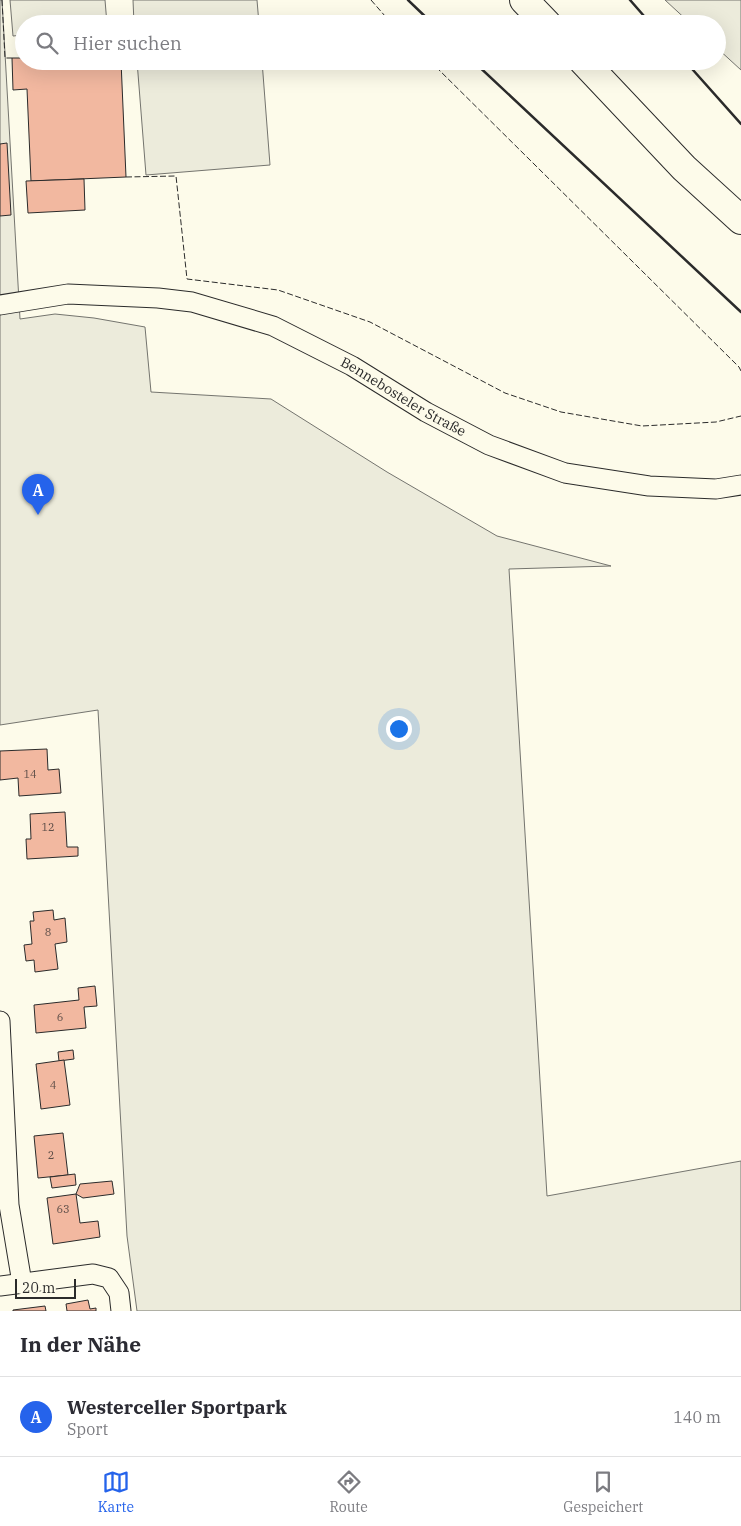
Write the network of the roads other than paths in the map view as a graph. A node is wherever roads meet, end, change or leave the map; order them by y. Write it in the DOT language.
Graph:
graph roads {
  1 [pos="524,0"];
  2 [pos="538,15"];
  3 [pos="591,70"];
  4 [pos="741,220"];
  5 [pos="0,305"];
  6 [pos="741,485"];
  7 [pos="0,1021"];
  8 [pos="22,1283"];
  9 [pos="0,1286"];
  10 [pos="122,1311"];
  1 -- 2 [label="highway"];
  3 -- 4 [label="highway"];
  5 -- 6 [label="street, Bennebosteler Straße"];
  7 -- 8 [label="street"];
  8 -- 9 [label="street"];
  8 -- 10 [label="street"];
}
